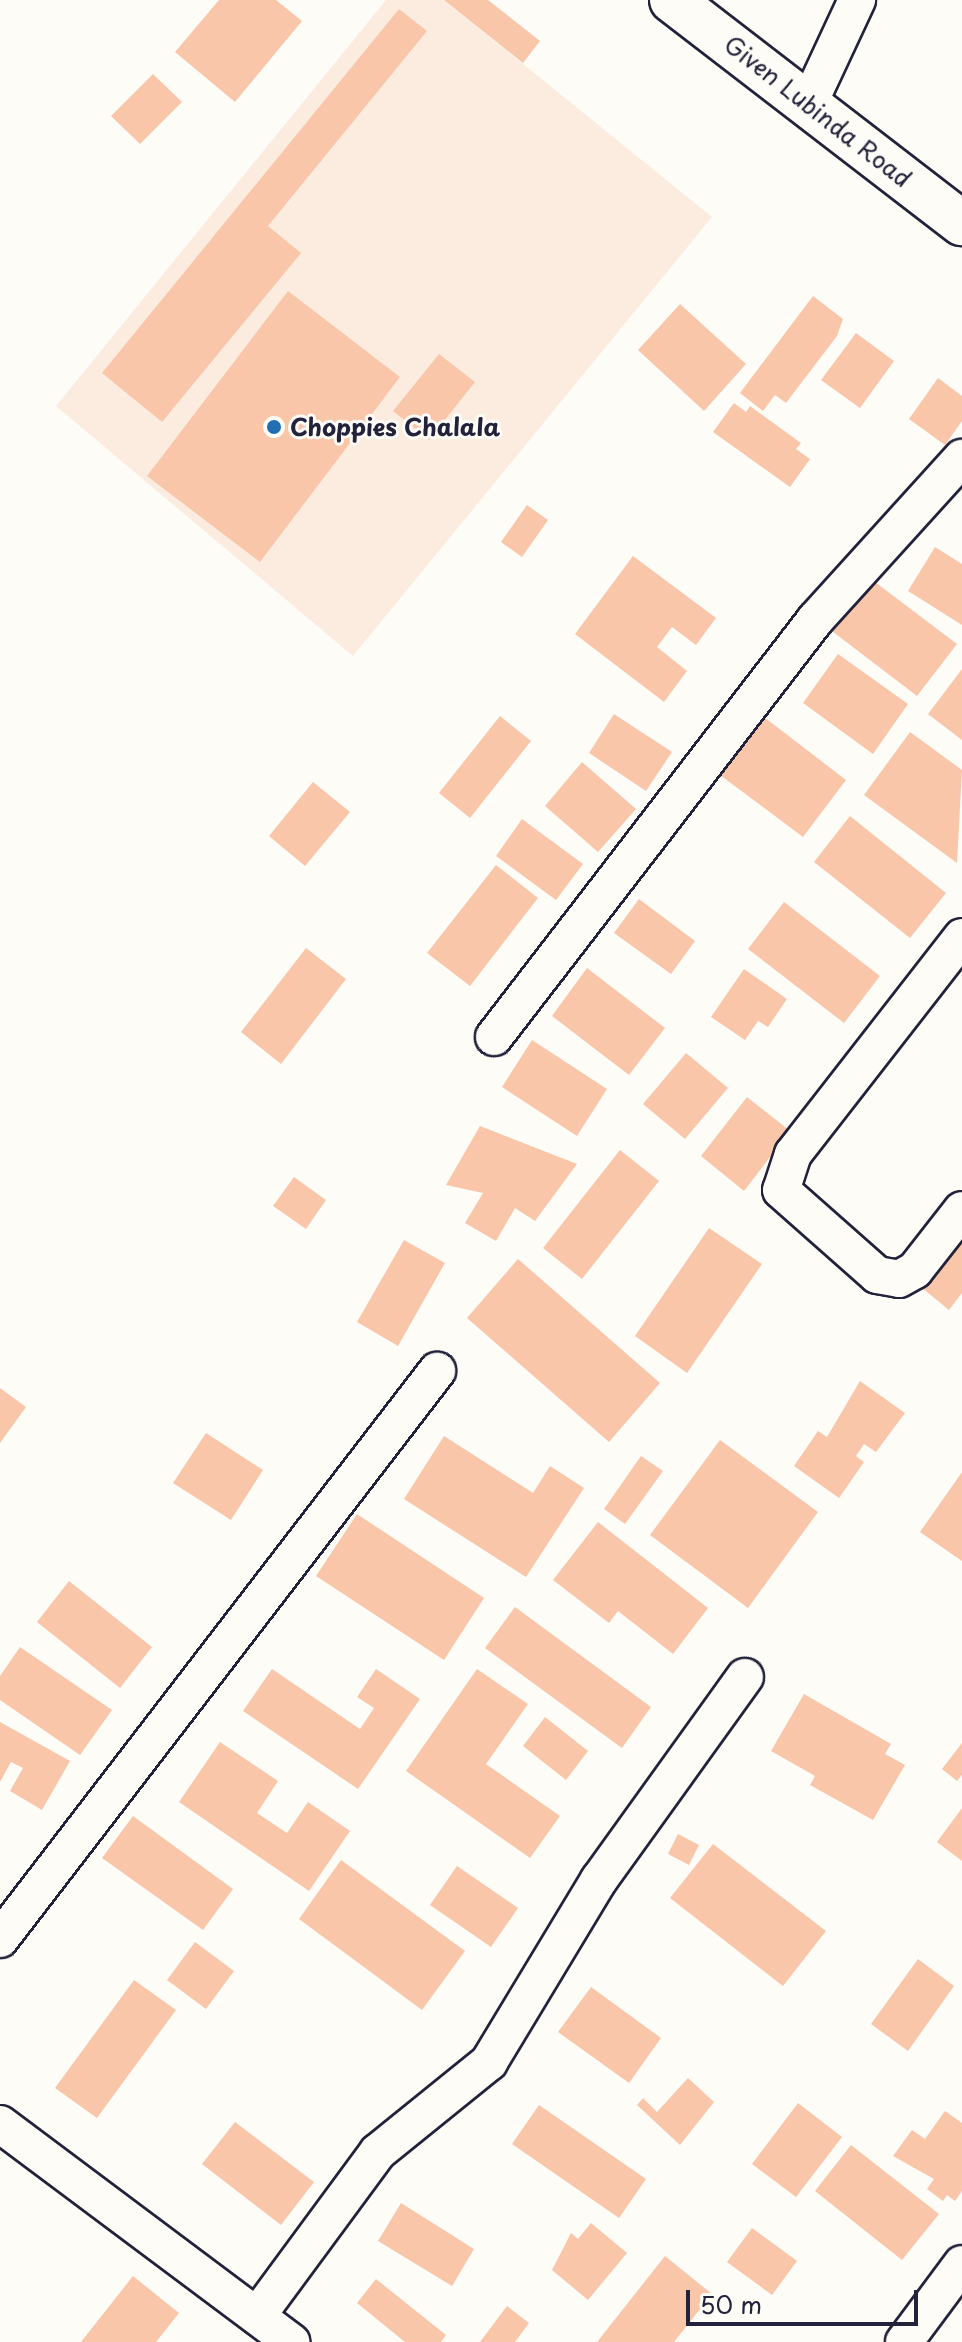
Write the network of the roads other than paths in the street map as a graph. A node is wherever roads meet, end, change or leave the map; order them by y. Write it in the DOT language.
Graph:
graph roads {
  1 [pos="672,0"];
  2 [pos="857,0"];
  3 [pos="809,103"];
  4 [pos="962,223"];
  5 [pos="962,458"];
  6 [pos="962,937"];
  7 [pos="494,1037"];
  8 [pos="962,1210"];
  9 [pos="437,1371"];
  10 [pos="745,1677"];
  11 [pos="0,1939"];
  12 [pos="0,2124"];
  13 [pos="962,2264"];
  14 [pos="257,2316"];
  15 [pos="291,2342"];
  16 [pos="904,2342"];
  1 -- 3 [label="street, Given Lubinda Road"];
  2 -- 3 [label="street"];
  3 -- 4 [label="street, Given Lubinda Road"];
  5 -- 7 [label="street"];
  6 -- 8 [label="street"];
  9 -- 11 [label="street"];
  10 -- 14 [label="street"];
  12 -- 14 [label="street"];
  13 -- 16 [label="street"];
  14 -- 15 [label="street"];
}
